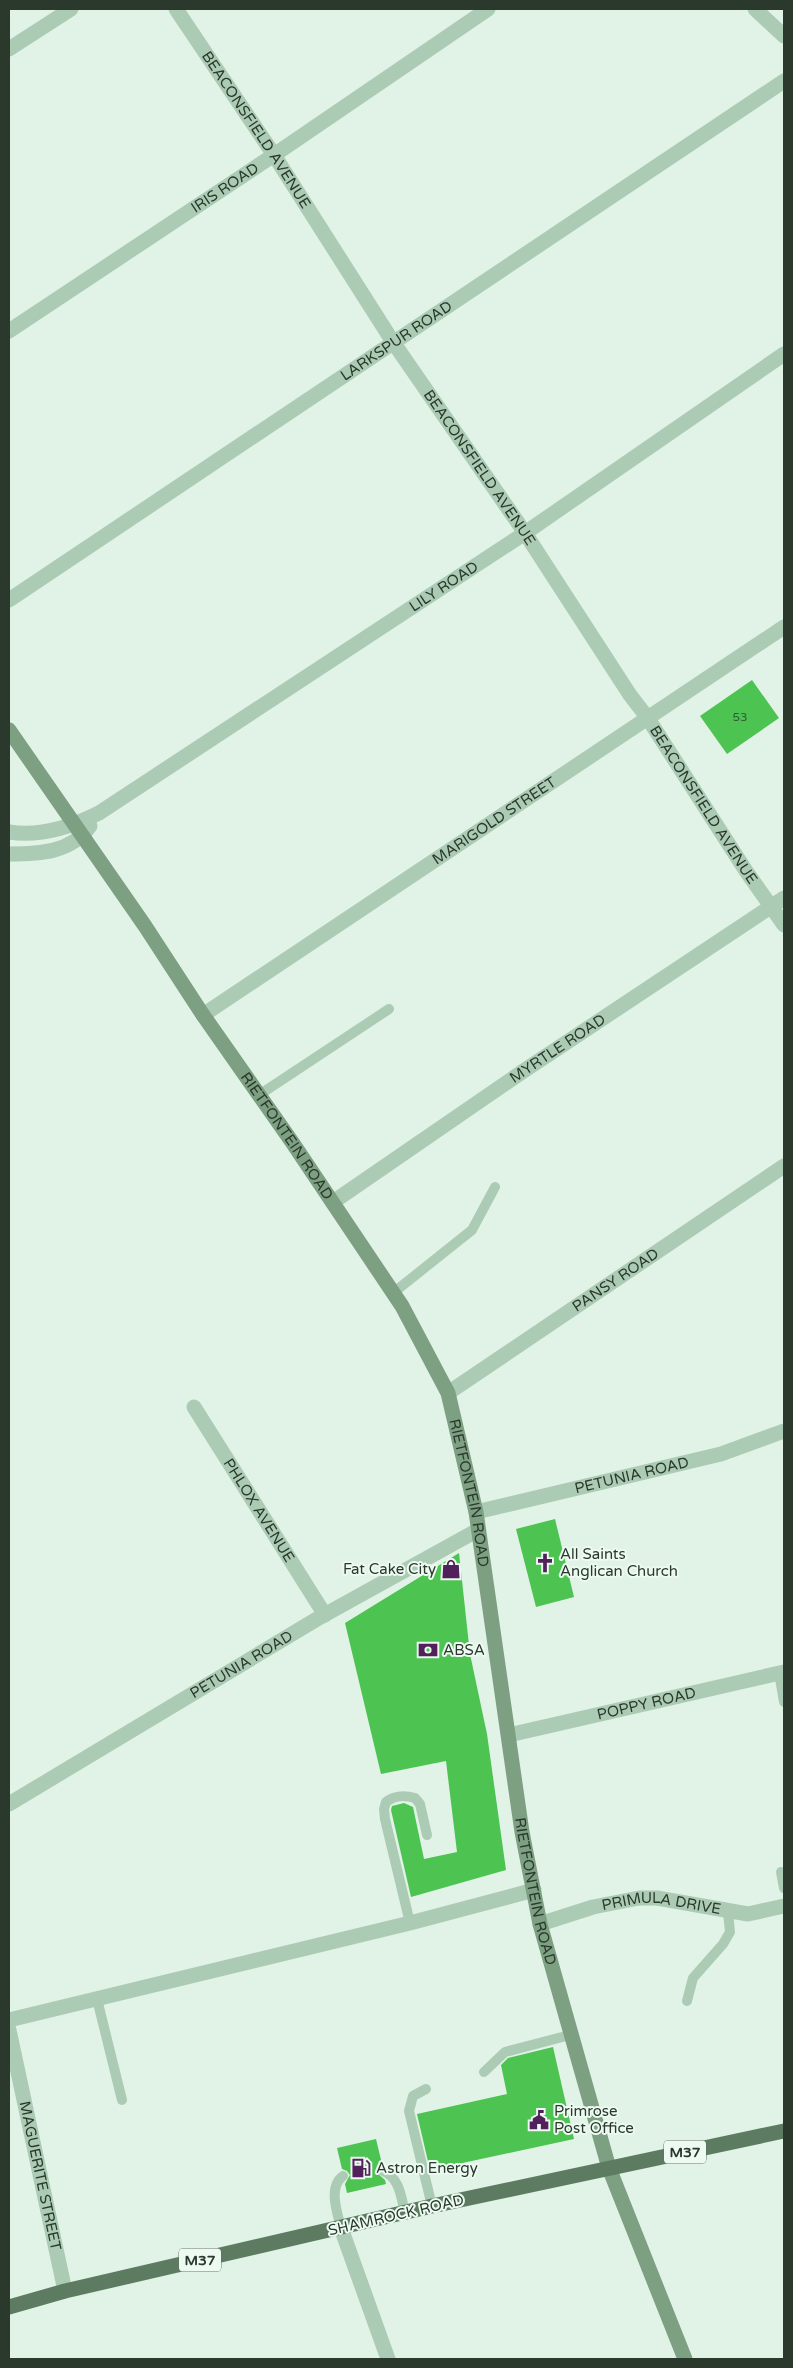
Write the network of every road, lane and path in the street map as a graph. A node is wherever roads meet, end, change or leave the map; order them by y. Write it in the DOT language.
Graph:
graph roads {
  1 [pos="71,9"];
  2 [pos="176,9"];
  3 [pos="488,9"];
  4 [pos="755,9"];
  5 [pos="784,36"];
  6 [pos="9,49"];
  7 [pos="784,81"];
  8 [pos="274,155"];
  9 [pos="9,331"];
  10 [pos="393,342"];
  11 [pos="784,354"];
  12 [pos="525,532"];
  13 [pos="9,600"];
  14 [pos="784,627"];
  15 [pos="647,717"];
  16 [pos="9,730"];
  17 [pos="78,831"];
  18 [pos="9,832"];
  19 [pos="9,854"];
  20 [pos="784,898"];
  21 [pos="771,906"];
  22 [pos="784,925"];
  23 [pos="389,1009"];
  24 [pos="203,1015"];
  25 [pos="259,1095"];
  26 [pos="784,1166"];
  27 [pos="495,1186"];
  28 [pos="333,1202"];
  29 [pos="393,1293"];
  30 [pos="448,1393"];
  31 [pos="194,1407"];
  32 [pos="784,1431"];
  33 [pos="476,1512"];
  34 [pos="478,1530"];
  35 [pos="325,1615"];
  36 [pos="782,1672"];
  37 [pos="784,1702"];
  38 [pos="509,1735"];
  39 [pos="9,1804"];
  40 [pos="427,1835"];
  41 [pos="781,1872"];
  42 [pos="784,1888"];
  43 [pos="534,1890"];
  44 [pos="784,1906"];
  45 [pos="728,1912"];
  46 [pos="410,1923"];
  47 [pos="540,1924"];
  48 [pos="97,1999"];
  49 [pos="687,2001"];
  50 [pos="9,2020"];
  51 [pos="9,2030"];
  52 [pos="570,2035"];
  53 [pos="484,2072"];
  54 [pos="426,2089"];
  55 [pos="122,2100"];
  56 [pos="784,2131"];
  57 [pos="609,2168"];
  58 [pos="383,2171"];
  59 [pos="344,2176"];
  60 [pos="432,2206"];
  61 [pos="405,2213"];
  62 [pos="341,2228"];
  63 [pos="66,2291"];
  64 [pos="9,2306"];
  65 [pos="388,2359"];
  66 [pos="685,2359"];
  1 -- 6 [label="street"];
  2 -- 8 [label="street, BEACONSFIELD AVENUE"];
  3 -- 8 [label="street, IRIS ROAD"];
  4 -- 5 [label="street"];
  7 -- 10 [label="street, LARKSPUR ROAD"];
  8 -- 9 [label="street, IRIS ROAD"];
  8 -- 10 [label="street, BEACONSFIELD AVENUE"];
  10 -- 12 [label="street, BEACONSFIELD AVENUE"];
  10 -- 13 [label="street, LARKSPUR ROAD"];
  11 -- 12 [label="street, LILY ROAD"];
  12 -- 15 [label="street, BEACONSFIELD AVENUE"];
  12 -- 17 [label="street, LILY ROAD"];
  14 -- 15 [label="street, MARIGOLD STREET"];
  15 -- 21 [label="street, BEACONSFIELD AVENUE"];
  15 -- 24 [label="street, MARIGOLD STREET"];
  16 -- 17 [label="street, RIETFONTEIN ROAD"];
  17 -- 18 [label="street"];
  17 -- 19 [label="street"];
  17 -- 24 [label="street, RIETFONTEIN ROAD"];
  20 -- 21 [label="street, MYRTLE ROAD"];
  21 -- 22 [label="street, BEACONSFIELD AVENUE"];
  21 -- 28 [label="street, MYRTLE ROAD"];
  23 -- 25 [label="lane"];
  24 -- 25 [label="street, RIETFONTEIN ROAD"];
  25 -- 28 [label="street, RIETFONTEIN ROAD"];
  26 -- 30 [label="street, PANSY ROAD"];
  27 -- 29 [label="lane"];
  28 -- 29 [label="street, RIETFONTEIN ROAD"];
  29 -- 30 [label="street, RIETFONTEIN ROAD"];
  30 -- 33 [label="street, RIETFONTEIN ROAD"];
  31 -- 35 [label="street, PHLOX AVENUE"];
  32 -- 33 [label="street, PETUNIA ROAD"];
  33 -- 34 [label="street, RIETFONTEIN ROAD"];
  34 -- 35 [label="street, PETUNIA ROAD"];
  34 -- 38 [label="street, RIETFONTEIN ROAD"];
  35 -- 39 [label="street, PETUNIA ROAD"];
  36 -- 37 [label="lane"];
  36 -- 38 [label="street, POPPY ROAD"];
  38 -- 43 [label="street, RIETFONTEIN ROAD"];
  40 -- 46 [label="lane"];
  41 -- 42 [label="lane"];
  43 -- 46 [label="street"];
  43 -- 47 [label="street, RIETFONTEIN ROAD"];
  44 -- 45 [label="street, PRIMULA DRIVE"];
  45 -- 47 [label="street, PRIMULA DRIVE"];
  45 -- 49 [label="lane"];
  46 -- 48 [label="street"];
  47 -- 52 [label="street, RIETFONTEIN ROAD"];
  48 -- 50 [label="street"];
  48 -- 55 [label="lane"];
  51 -- 63 [label="street, MAGUERITE STREET"];
  52 -- 53 [label="lane"];
  52 -- 57 [label="street, RIETFONTEIN ROAD"];
  54 -- 60 [label="lane"];
  56 -- 57 [label="main road, SHAMROCK ROAD / M37"];
  57 -- 60 [label="main road, SHAMROCK ROAD / M37"];
  57 -- 66 [label="street, RIETFONTEIN ROAD"];
  58 -- 61 [label="lane"];
  59 -- 62 [label="lane"];
  60 -- 61 [label="main road, SHAMROCK ROAD / M37"];
  61 -- 62 [label="main road, SHAMROCK ROAD / M37"];
  62 -- 63 [label="main road, SHAMROCK ROAD / M37"];
  62 -- 65 [label="street"];
  63 -- 64 [label="main road, SHAMROCK ROAD / M37"];
}
